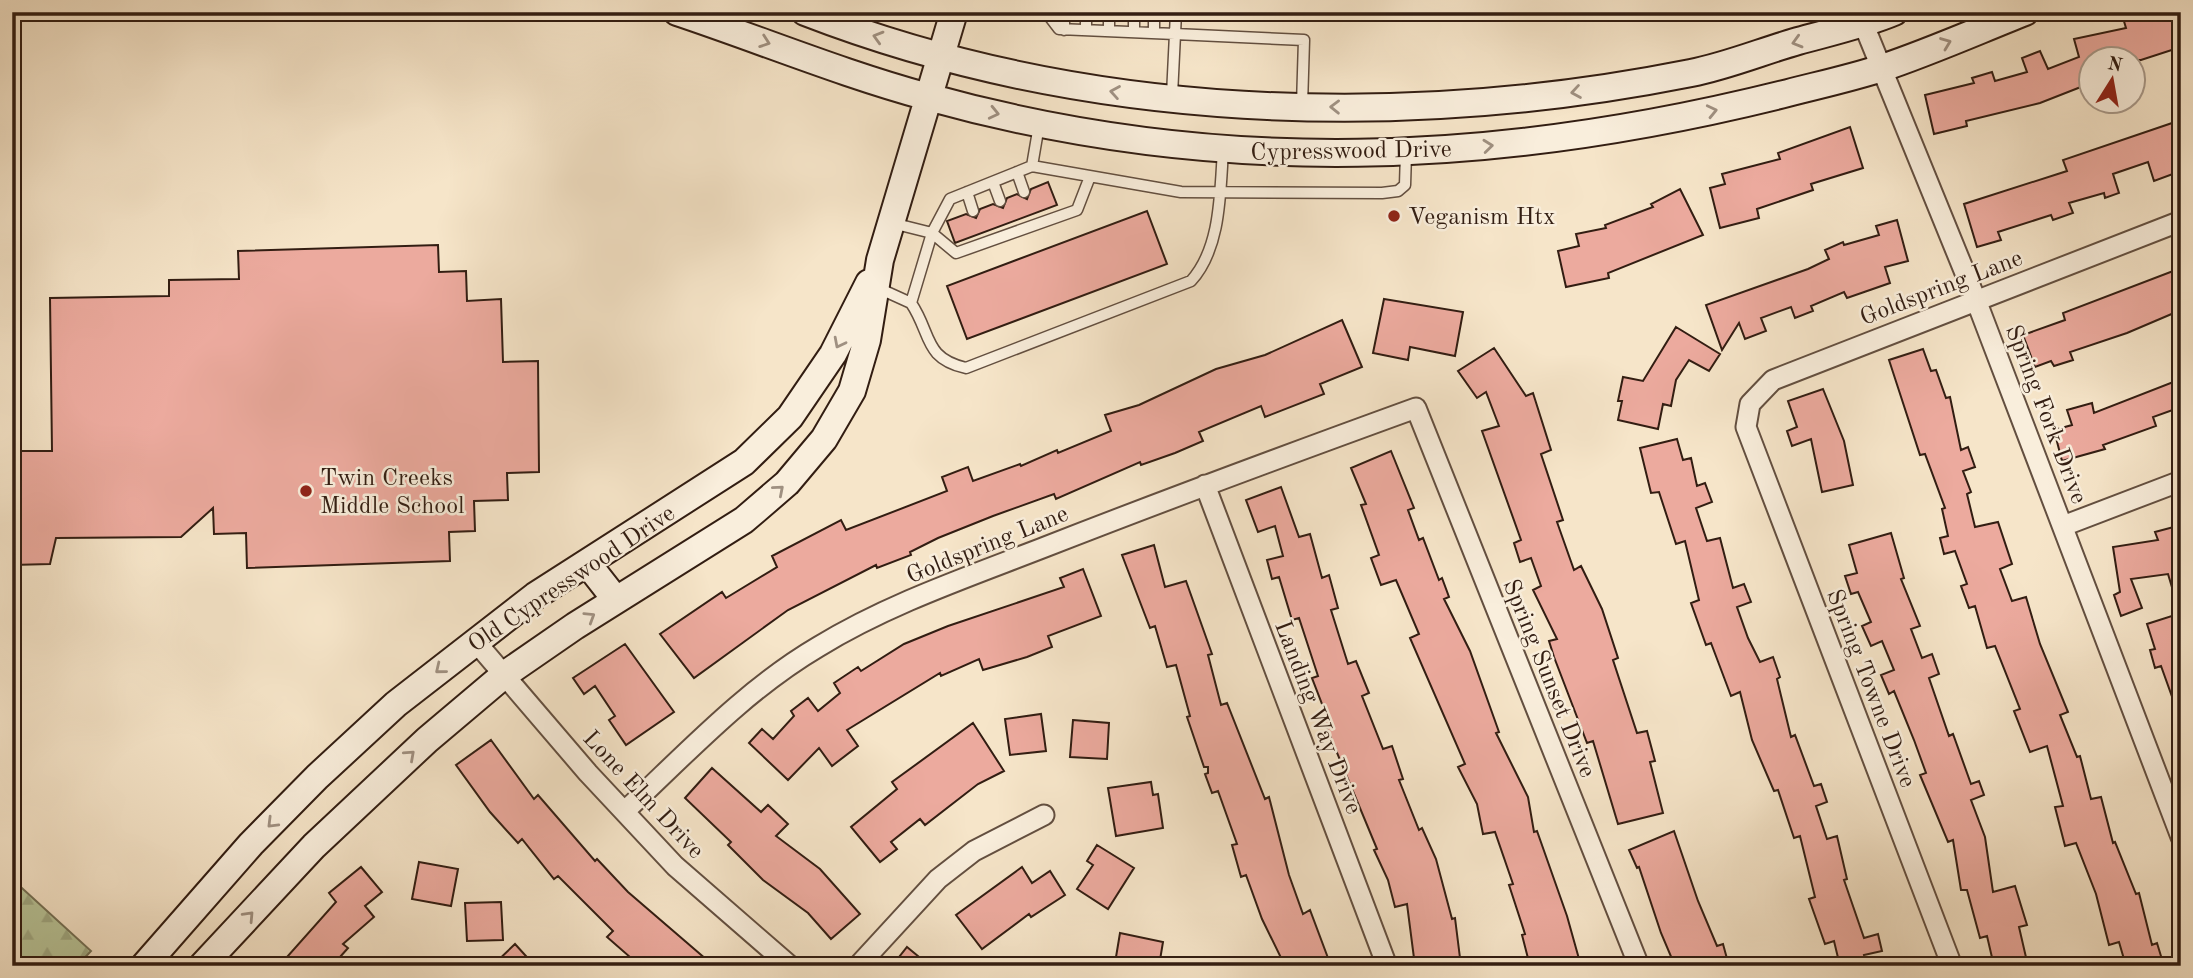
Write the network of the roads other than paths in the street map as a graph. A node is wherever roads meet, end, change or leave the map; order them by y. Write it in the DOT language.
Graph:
graph roads {
  1 [pos="677,12"];
  2 [pos="805,12"];
  3 [pos="954,12"];
  4 [pos="1046,12"];
  5 [pos="1176,12"];
  6 [pos="1894,12"];
  7 [pos="2025,12"];
  8 [pos="1065,16"];
  9 [pos="1086,16"];
  10 [pos="1110,17"];
  11 [pos="1134,18"];
  12 [pos="1861,18"];
  13 [pos="1154,19"];
  14 [pos="1064,30"];
  15 [pos="1086,30"];
  16 [pos="1109,32"];
  17 [pos="1134,32"];
  18 [pos="1154,33"];
  19 [pos="1175,34"];
  20 [pos="943,56"];
  21 [pos="1882,68"];
  22 [pos="928,97"];
  23 [pos="1172,99"];
  24 [pos="1302,106"];
  25 [pos="1403,107"];
  26 [pos="1039,123"];
  27 [pos="1223,150"];
  28 [pos="1406,153"];
  29 [pos="1032,166"];
  30 [pos="1017,172"];
  31 [pos="1089,179"];
  32 [pos="993,182"];
  33 [pos="967,192"];
  34 [pos="1024,192"];
  35 [pos="1220,193"];
  36 [pos="1000,201"];
  37 [pos="973,211"];
  38 [pos="2181,221"];
  39 [pos="891,222"];
  40 [pos="932,233"];
  41 [pos="880,260"];
  42 [pos="876,287"];
  43 [pos="1976,300"];
  44 [pos="911,303"];
  45 [pos="1416,408"];
  46 [pos="1746,427"];
  47 [pos="2181,481"];
  48 [pos="1205,485"];
  49 [pos="2063,526"];
  50 [pos="587,563"];
  51 [pos="616,600"];
  52 [pos="475,641"];
  53 [pos="504,675"];
  54 [pos="625,811"];
  55 [pos="1044,815"];
  56 [pos="2181,837"];
  57 [pos="167,940"];
  58 [pos="144,966"];
  59 [pos="194,966"];
  60 [pos="202,966"];
  61 [pos="790,966"];
  62 [pos="858,966"];
  63 [pos="1387,966"];
  64 [pos="1639,966"];
  65 [pos="1952,966"];
  1 -- 22 [label="main road, Cypresswood Drive, one-way"];
  20 -- 2 [label="main road, Cypresswood Drive, one-way"];
  3 -- 20 [label="main road, Old Cypresswood Drive"];
  4 -- 14 [label="lane"];
  5 -- 19 [label="lane"];
  6 -- 12 [label="main road, Cypresswood Drive"];
  21 -- 7 [label="main road, Cypresswood Drive, one-way"];
  8 -- 14 [label="lane"];
  9 -- 15 [label="lane"];
  10 -- 16 [label="lane"];
  11 -- 17 [label="lane"];
  12 -- 21 [label="street, Spring Fork Drive"];
  12 -- 25 [label="main road, Cypresswood Drive, one-way"];
  13 -- 18 [label="lane"];
  14 -- 15 [label="lane"];
  15 -- 16 [label="lane"];
  16 -- 17 [label="lane"];
  17 -- 18 [label="lane"];
  18 -- 19 [label="lane"];
  19 -- 23 [label="lane"];
  19 -- 24 [label="lane"];
  20 -- 22 [label="main road, Old Cypresswood Drive"];
  23 -- 20 [label="main road, Cypresswood Drive, one-way"];
  28 -- 21 [label="main road, Cypresswood Drive, one-way"];
  21 -- 43 [label="street, Spring Fork Drive"];
  22 -- 26 [label="main road, Cypresswood Drive, one-way"];
  22 -- 39 [label="main road, Old Cypresswood Drive"];
  23 -- 24 [label="main road, Cypresswood Drive"];
  25 -- 24 [label="main road, Cypresswood Drive, one-way"];
  25 -- 28 [label="main road"];
  26 -- 27 [label="main road, Cypresswood Drive"];
  26 -- 29 [label="lane"];
  27 -- 28 [label="main road, Cypresswood Drive"];
  27 -- 35 [label="lane"];
  28 -- 35 [label="lane"];
  29 -- 30 [label="lane"];
  29 -- 31 [label="lane"];
  30 -- 32 [label="lane"];
  30 -- 34 [label="lane"];
  31 -- 35 [label="lane"];
  31 -- 40 [label="lane"];
  32 -- 33 [label="lane"];
  32 -- 36 [label="lane"];
  33 -- 37 [label="lane"];
  33 -- 40 [label="lane"];
  35 -- 44 [label="lane"];
  38 -- 43 [label="street, Goldspring Lane"];
  39 -- 40 [label="lane"];
  39 -- 41 [label="main road, Old Cypresswood Drive"];
  40 -- 44 [label="lane"];
  41 -- 42 [label="main road, Old Cypresswood Drive"];
  41 -- 50 [label="main road, Old Cypresswood Drive, one-way"];
  42 -- 44 [label="lane"];
  51 -- 42 [label="main road, Old Cypresswood Drive, one-way"];
  43 -- 46 [label="street, Goldspring Lane"];
  43 -- 49 [label="street, Spring Fork Drive"];
  45 -- 48 [label="street, Goldspring Lane"];
  45 -- 64 [label="street, Spring Sunset Drive"];
  46 -- 65 [label="street, Spring Towne Drive"];
  47 -- 49 [label="street"];
  48 -- 54 [label="street, Goldspring Lane"];
  48 -- 63 [label="street, Landing Way Drive"];
  49 -- 56 [label="street, Spring Fork Drive"];
  50 -- 51 [label="main road"];
  50 -- 52 [label="main road, Old Cypresswood Drive"];
  53 -- 51 [label="main road, Old Cypresswood Drive, one-way"];
  52 -- 53 [label="street, Lone Elm Drive"];
  52 -- 57 [label="main road, Old Cypresswood Drive, one-way"];
  53 -- 54 [label="street, Lone Elm Drive"];
  60 -- 53 [label="main road, Old Cypresswood Drive, one-way"];
  54 -- 61 [label="street, Lone Elm Drive"];
  55 -- 62 [label="street"];
  57 -- 58 [label="main road, Old Cypresswood Drive"];
  57 -- 59 [label="main road"];
}
